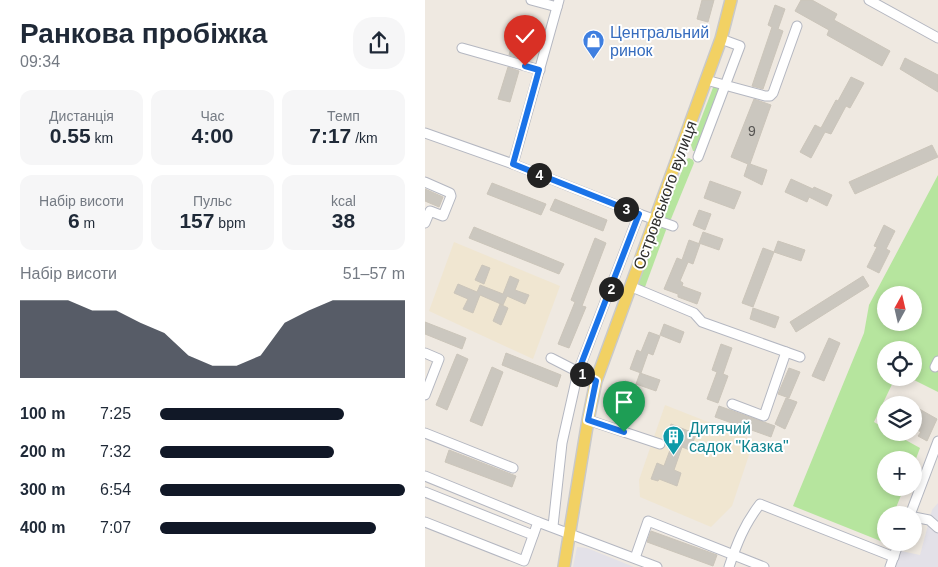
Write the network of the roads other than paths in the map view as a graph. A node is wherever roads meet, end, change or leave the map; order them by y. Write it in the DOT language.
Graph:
graph roads {
  1 [pos="531,0"];
  2 [pos="731,0"];
  3 [pos="870,0"];
  4 [pos="558,3"];
  5 [pos="797,26"];
  6 [pos="938,38"];
  7 [pos="721,39"];
  8 [pos="462,48"];
  9 [pos="539,70"];
  10 [pos="706,80"];
  11 [pos="725,87"];
  12 [pos="425,133"];
  13 [pos="698,157"];
  14 [pos="513,164"];
  15 [pos="425,182"];
  16 [pos="639,214"];
  17 [pos="655,219"];
  18 [pos="425,224"];
  19 [pos="673,226"];
  20 [pos="631,287"];
  21 [pos="785,352"];
  22 [pos="425,353"];
  23 [pos="800,357"];
  24 [pos="551,358"];
  25 [pos="578,372"];
  26 [pos="596,381"];
  27 [pos="425,395"];
  28 [pos="732,404"];
  29 [pos="588,420"];
  30 [pos="425,433"];
  31 [pos="938,441"];
  32 [pos="660,444"];
  33 [pos="513,468"];
  34 [pos="425,476"];
  35 [pos="425,492"];
  36 [pos="913,506"];
  37 [pos="922,519"];
  38 [pos="425,522"];
  39 [pos="538,522"];
  40 [pos="553,526"];
  41 [pos="938,528"];
  42 [pos="570,533"];
  43 [pos="533,535"];
  44 [pos="896,551"];
  45 [pos="733,555"];
  46 [pos="894,557"];
  47 [pos="635,558"];
  48 [pos="564,567"];
  49 [pos="657,567"];
  50 [pos="729,567"];
  51 [pos="764,567"];
  52 [pos="890,567"];
  1 -- 4 [label="street"];
  2 -- 7 [label="main road, Островського вулиця"];
  3 -- 6 [label="street"];
  4 -- 9 [label="street"];
  5 -- 11 [label="street"];
  7 -- 10 [label="main road, Островського вулиця"];
  7 -- 11 [label="street"];
  8 -- 9 [label="street"];
  9 -- 14 [label="street"];
  10 -- 11 [label="street"];
  10 -- 17 [label="main road, Островського вулиця"];
  11 -- 13 [label="street"];
  12 -- 14 [label="street"];
  14 -- 16 [label="street"];
  15 -- 18 [label="street"];
  16 -- 17 [label="street"];
  16 -- 25 [label="street"];
  17 -- 19 [label="street"];
  17 -- 20 [label="main road, Островського вулиця"];
  20 -- 21 [label="street"];
  20 -- 26 [label="main road, Островського вулиця"];
  21 -- 23 [label="street"];
  21 -- 28 [label="street"];
  22 -- 27 [label="street"];
  24 -- 25 [label="street"];
  25 -- 26 [label="street"];
  25 -- 40 [label="street"];
  26 -- 29 [label="main road, Островського вулиця"];
  29 -- 32 [label="street"];
  29 -- 42 [label="main road, Островського вулиця"];
  30 -- 33 [label="street"];
  31 -- 36 [label="street"];
  34 -- 39 [label="street"];
  35 -- 43 [label="street"];
  37 -- 41 [label="street"];
  38 -- 43 [label="street"];
  39 -- 40 [label="street"];
  39 -- 43 [label="street"];
  40 -- 42 [label="street"];
  42 -- 47 [label="street"];
  42 -- 48 [label="main road, Островського вулиця"];
  44 -- 46 [label="street"];
  45 -- 46 [label="street"];
  45 -- 47 [label="street"];
  45 -- 50 [label="street"];
  45 -- 51 [label="street"];
  46 -- 52 [label="street"];
  47 -- 49 [label="street"];
}
